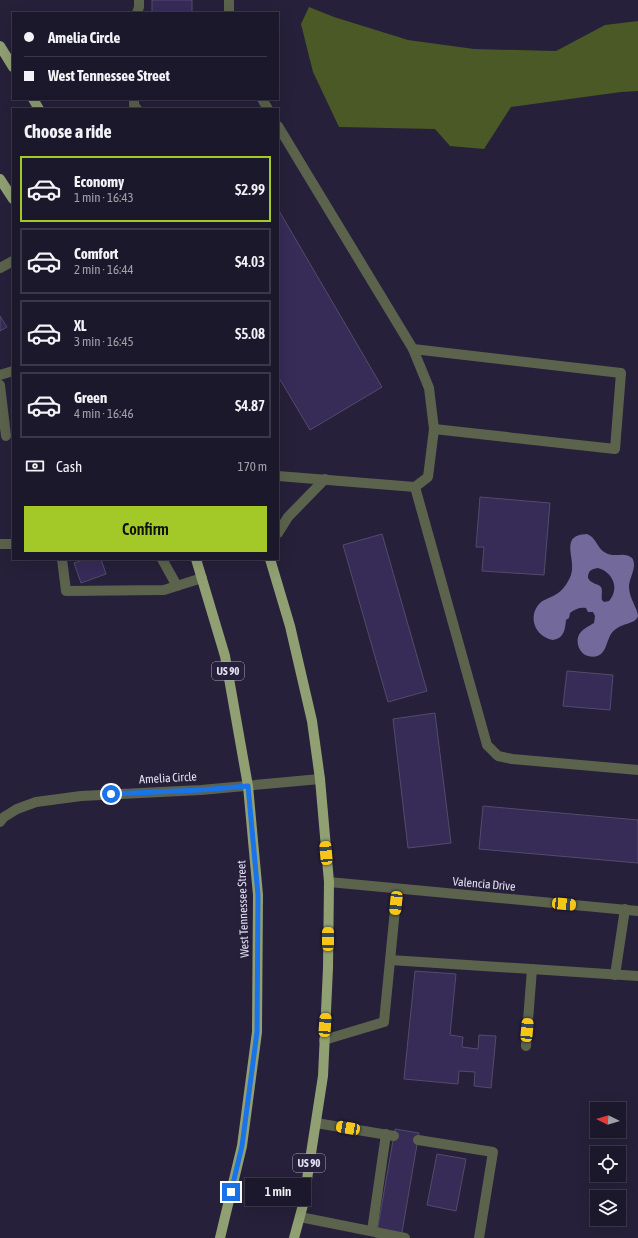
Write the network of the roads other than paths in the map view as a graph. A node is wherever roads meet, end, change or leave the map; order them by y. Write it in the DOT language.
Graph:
graph roads {
  1 [pos="139,0"];
  2 [pos="229,0"];
  3 [pos="137,12"];
  4 [pos="229,12"];
  5 [pos="0,46"];
  6 [pos="12,65"];
  7 [pos="279,128"];
  8 [pos="0,180"];
  9 [pos="12,198"];
  10 [pos="12,262"];
  11 [pos="0,268"];
  12 [pos="413,349"];
  13 [pos="12,372"];
  14 [pos="0,375"];
  15 [pos="0,385"];
  16 [pos="434,429"];
  17 [pos="6,438"];
  18 [pos="279,476"];
  19 [pos="325,479"];
  20 [pos="415,487"];
  21 [pos="279,531"];
  22 [pos="0,544"];
  23 [pos="12,544"];
  24 [pos="62,560"];
  25 [pos="163,560"];
  26 [pos="196,560"];
  27 [pos="270,560"];
  28 [pos="202,578"];
  29 [pos="177,586"];
  30 [pos="638,770"];
  31 [pos="320,779"];
  32 [pos="248,786"];
  33 [pos="0,822"];
  34 [pos="329,882"];
  35 [pos="397,889"];
  36 [pos="625,910"];
  37 [pos="638,911"];
  38 [pos="390,960"];
  39 [pos="532,969"];
  40 [pos="615,975"];
  41 [pos="638,976"];
  42 [pos="324,1040"];
  43 [pos="526,1046"];
  44 [pos="316,1122"];
  45 [pos="418,1140"];
  46 [pos="300,1217"];
  47 [pos="372,1231"];
  48 [pos="220,1238"];
  49 [pos="294,1238"];
  50 [pos="405,1238"];
  51 [pos="479,1238"];
  1 -- 3 [label="street"];
  2 -- 4 [label="street"];
  5 -- 6 [label="main road"];
  7 -- 12 [label="street"];
  8 -- 9 [label="main road"];
  10 -- 11 [label="street"];
  12 -- 16 [label="street"];
  12 -- 16 [label="street"];
  13 -- 14 [label="street"];
  15 -- 17 [label="street"];
  16 -- 20 [label="street"];
  18 -- 19 [label="street"];
  19 -- 20 [label="street"];
  19 -- 21 [label="street"];
  20 -- 30 [label="street"];
  22 -- 23 [label="street"];
  24 -- 29 [label="street"];
  25 -- 29 [label="street"];
  26 -- 28 [label="main road, West Tennessee Street / US 90"];
  27 -- 31 [label="main road, US 90"];
  28 -- 29 [label="street"];
  28 -- 32 [label="main road, West Tennessee Street / US 90"];
  31 -- 32 [label="street, Amelia Circle"];
  31 -- 34 [label="main road, US 90"];
  32 -- 33 [label="street, Amelia Circle"];
  32 -- 48 [label="main road, West Tennessee Street / US 90"];
  34 -- 35 [label="street, Valencia Drive"];
  34 -- 42 [label="main road, US 90"];
  35 -- 36 [label="street, Valencia Drive"];
  35 -- 38 [label="street"];
  36 -- 37 [label="street, Valencia Drive"];
  36 -- 40 [label="street"];
  38 -- 39 [label="street"];
  38 -- 42 [label="street"];
  39 -- 40 [label="street"];
  39 -- 43 [label="street"];
  40 -- 41 [label="street"];
  42 -- 44 [label="main road, US 90"];
  44 -- 46 [label="main road, US 90"];
  44 -- 47 [label="street"];
  45 -- 51 [label="street"];
  46 -- 47 [label="street"];
  46 -- 49 [label="main road, US 90"];
  47 -- 50 [label="street"];
}
